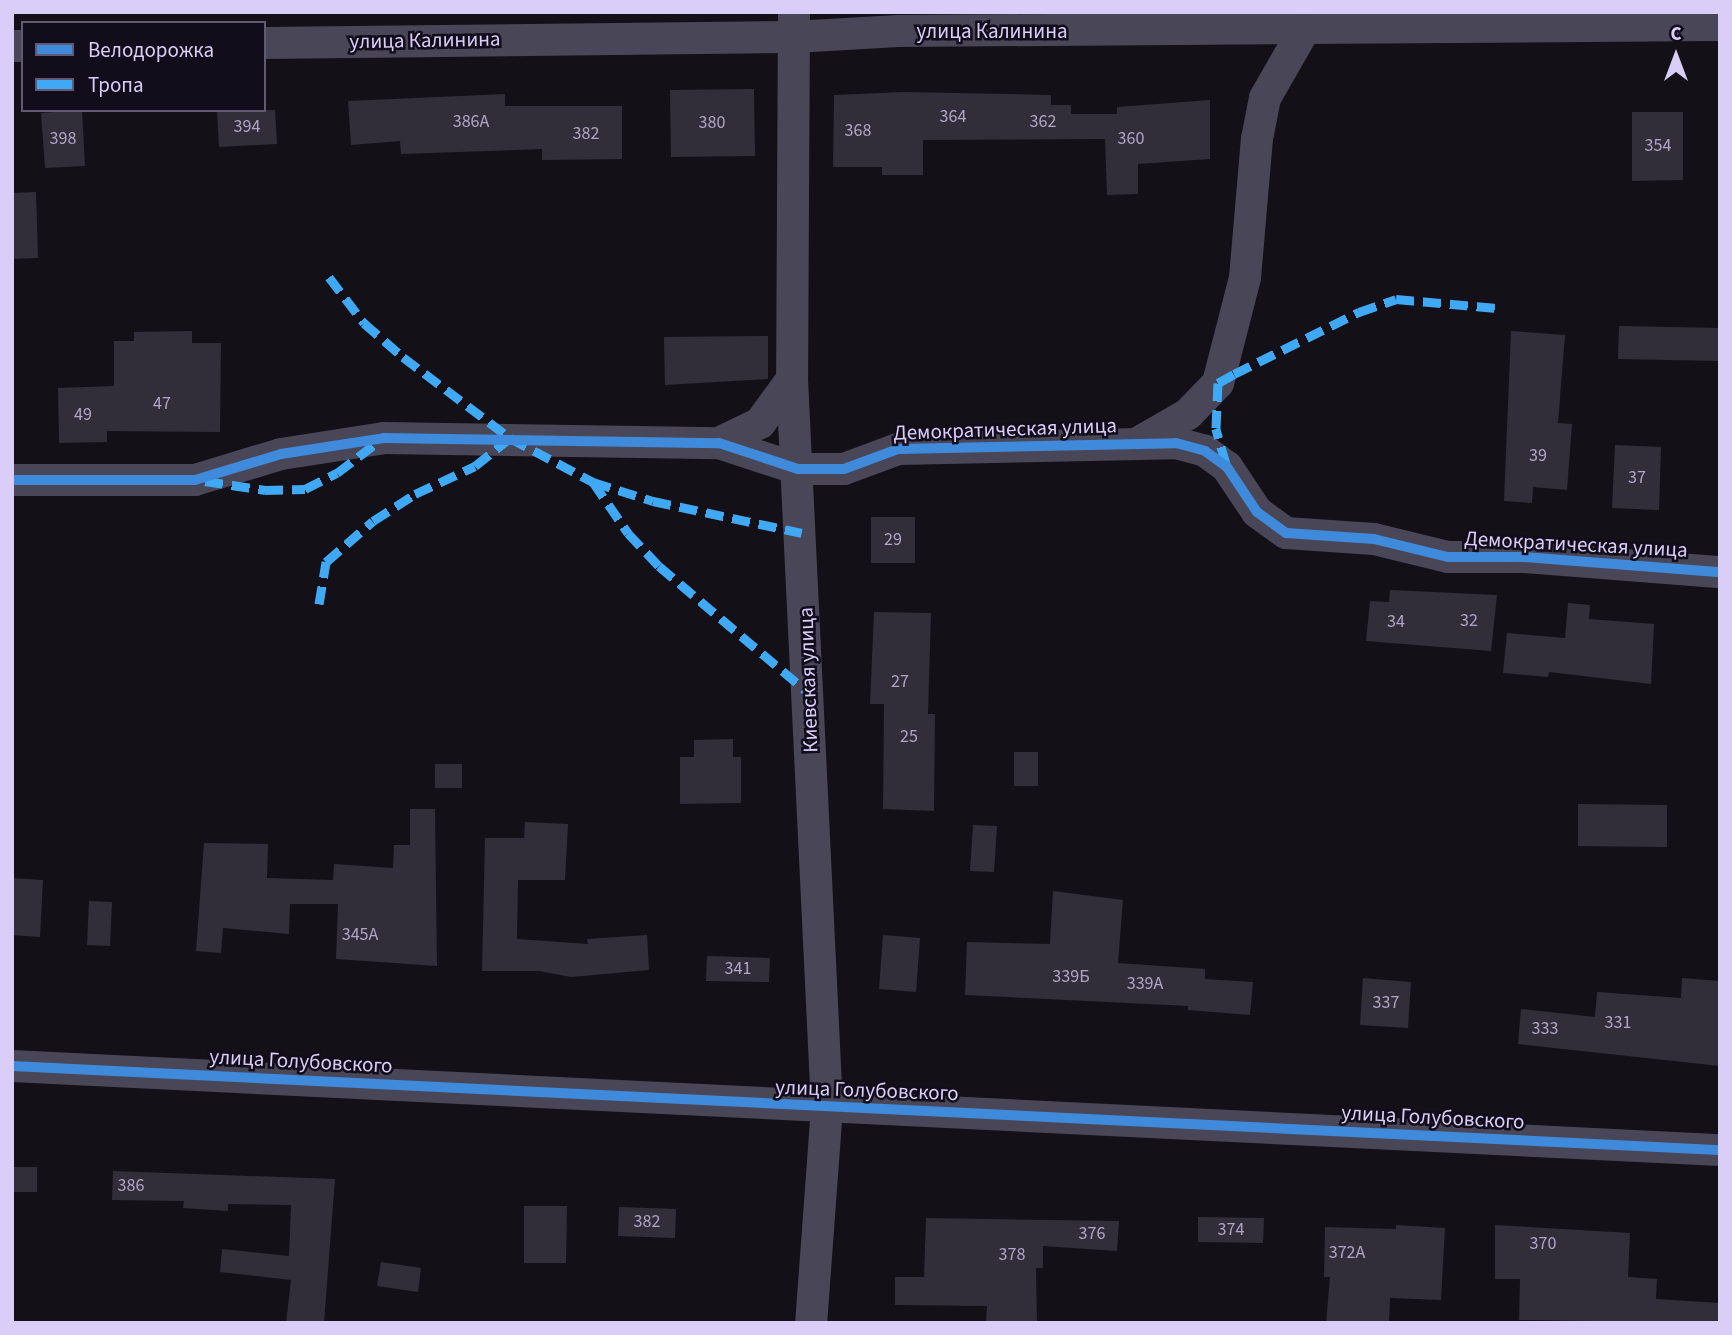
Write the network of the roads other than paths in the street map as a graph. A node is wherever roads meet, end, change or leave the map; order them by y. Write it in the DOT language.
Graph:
graph roads {
  1 [pos="794,25"];
  2 [pos="1720,25"];
  3 [pos="1304,30"];
  4 [pos="266,43"];
  5 [pos="792,379"];
  6 [pos="719,443"];
  7 [pos="1133,443"];
  8 [pos="798,469"];
  9 [pos="12,480"];
  10 [pos="1720,572"];
  11 [pos="12,1066"];
  12 [pos="827,1107"];
  13 [pos="1720,1150"];
  14 [pos="811,1323"];
  1 -- 3 [label="street, улица Калинина"];
  1 -- 4 [label="street, улица Калинина"];
  1 -- 5 [label="street, Киевская улица"];
  2 -- 3 [label="street, улица Калинина"];
  3 -- 7 [label="street"];
  5 -- 6 [label="street"];
  5 -- 8 [label="street, Киевская улица"];
  6 -- 8 [label="street, Демократическая улица"];
  6 -- 9 [label="street, Демократическая улица"];
  7 -- 8 [label="street, Демократическая улица"];
  7 -- 10 [label="street, Демократическая улица"];
  8 -- 12 [label="street, Киевская улица"];
  11 -- 12 [label="street, улица Голубовского"];
  12 -- 13 [label="street, улица Голубовского"];
  12 -- 14 [label="street, Киевская улица"];
}
